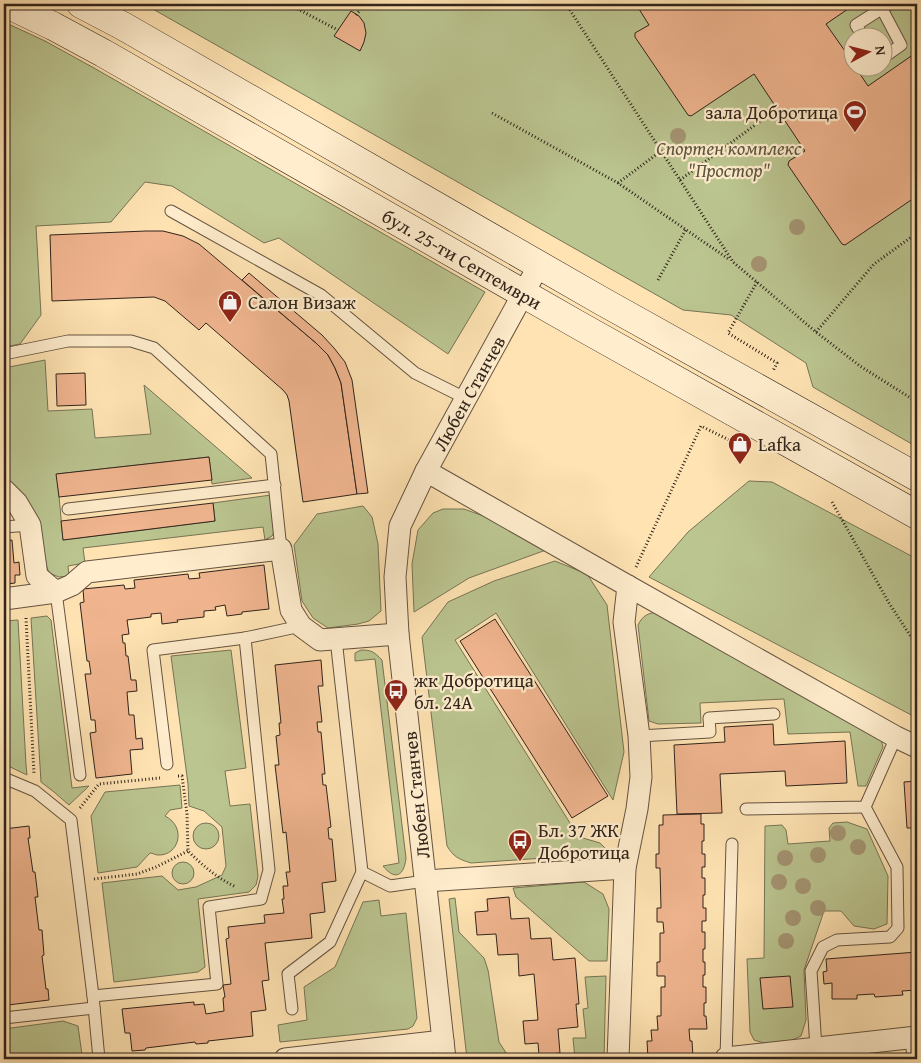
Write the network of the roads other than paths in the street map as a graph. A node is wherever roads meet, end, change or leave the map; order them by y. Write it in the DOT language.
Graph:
graph roads {
  1 [pos="7,4"];
  2 [pos="81,4"];
  3 [pos="886,6"];
  4 [pos="858,28"];
  5 [pos="894,50"];
  6 [pos="171,211"];
  7 [pos="539,265"];
  8 [pos="522,294"];
  9 [pos="4,354"];
  10 [pos="466,398"];
  11 [pos="426,470"];
  12 [pos="917,477"];
  13 [pos="275,485"];
  14 [pos="4,490"];
  15 [pos="68,509"];
  16 [pos="917,515"];
  17 [pos="30,525"];
  18 [pos="4,527"];
  19 [pos="282,549"];
  20 [pos="628,586"];
  21 [pos="56,592"];
  22 [pos="14,598"];
  23 [pos="301,626"];
  24 [pos="398,634"];
  25 [pos="245,638"];
  26 [pos="336,639"];
  27 [pos="774,714"];
  28 [pos="638,736"];
  29 [pos="896,737"];
  30 [pos="917,747"];
  31 [pos="167,764"];
  32 [pos="80,775"];
  33 [pos="4,778"];
  34 [pos="865,807"];
  35 [pos="746,809"];
  36 [pos="732,844"];
  37 [pos="625,868"];
  38 [pos="362,872"];
  39 [pos="425,881"];
  40 [pos="94,1002"];
  41 [pos="292,1010"];
  42 [pos="4,1018"];
  43 [pos="914,1038"];
  44 [pos="816,1048"];
  45 [pos="444,1050"];
  46 [pos="726,1058"];
  47 [pos="100,1059"];
  48 [pos="285,1059"];
  49 [pos="618,1059"];
  50 [pos="913,1059"];
  1 -- 8 [label="main road, бул. 25-ти Септември"];
  2 -- 7 [label="main road, бул. 25-ти Септември"];
  3 -- 4 [label="lane"];
  3 -- 5 [label="lane"];
  6 -- 10 [label="lane"];
  7 -- 8 [label="street, Любен Станчев"];
  7 -- 12 [label="main road, бул. 25-ти Септември"];
  8 -- 10 [label="street, Любен Станчев"];
  8 -- 16 [label="main road, бул. 25-ти Септември"];
  9 -- 13 [label="lane"];
  10 -- 11 [label="street, Любен Станчев"];
  11 -- 20 [label="street"];
  11 -- 24 [label="street, Любен Станчев"];
  13 -- 15 [label="lane"];
  13 -- 19 [label="lane"];
  14 -- 17 [label="street"];
  17 -- 18 [label="lane"];
  17 -- 21 [label="street"];
  19 -- 21 [label="street"];
  19 -- 23 [label="street"];
  20 -- 28 [label="street"];
  20 -- 29 [label="street"];
  21 -- 22 [label="street"];
  21 -- 32 [label="lane"];
  23 -- 25 [label="lane"];
  23 -- 26 [label="street"];
  24 -- 26 [label="street"];
  24 -- 39 [label="street, Любен Станчев"];
  25 -- 31 [label="lane"];
  25 -- 40 [label="lane"];
  26 -- 38 [label="lane"];
  27 -- 28 [label="lane"];
  28 -- 37 [label="street"];
  29 -- 30 [label="street"];
  29 -- 34 [label="lane"];
  33 -- 40 [label="lane"];
  34 -- 35 [label="lane"];
  34 -- 44 [label="lane"];
  36 -- 46 [label="lane"];
  37 -- 39 [label="street"];
  37 -- 49 [label="street"];
  38 -- 39 [label="lane"];
  38 -- 41 [label="lane"];
  39 -- 45 [label="street, Любен Станчев"];
  40 -- 42 [label="lane"];
  40 -- 47 [label="lane"];
  43 -- 44 [label="street"];
  43 -- 50 [label="lane"];
  44 -- 46 [label="street"];
  45 -- 48 [label="street"];
}
